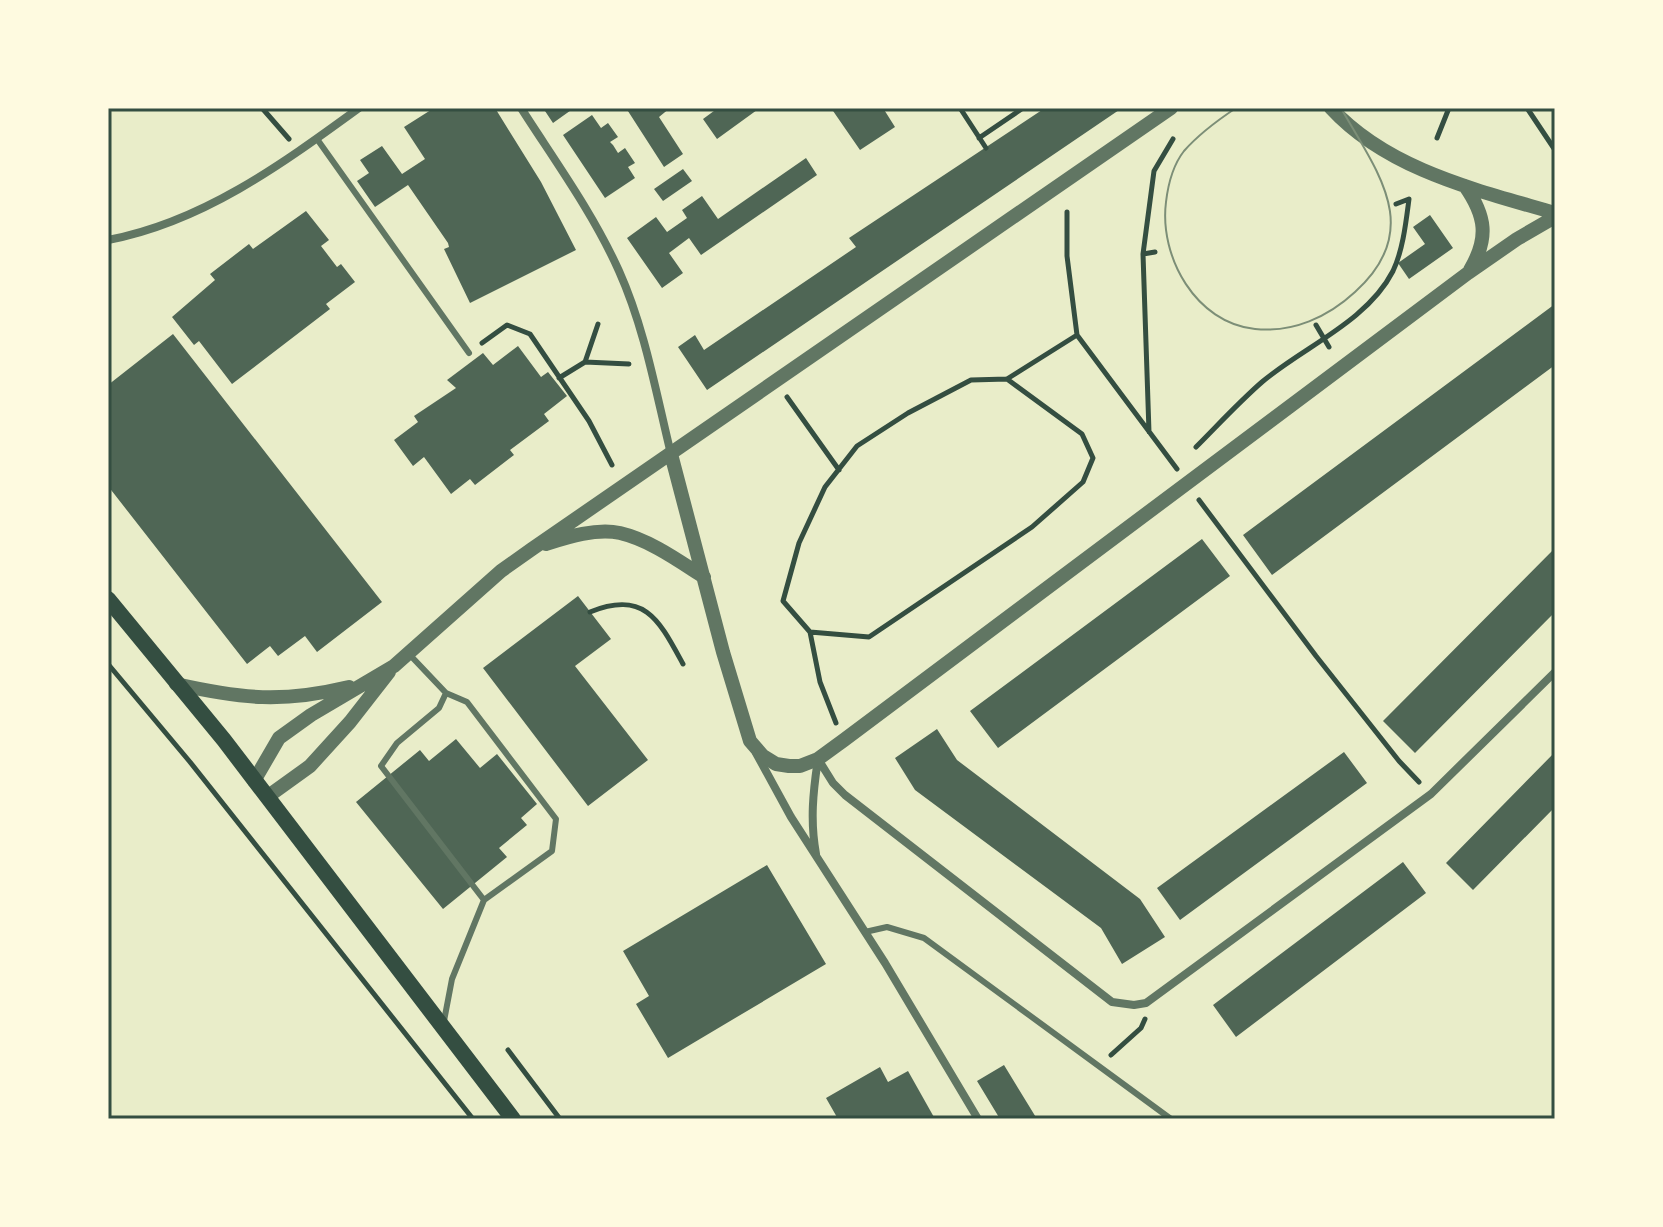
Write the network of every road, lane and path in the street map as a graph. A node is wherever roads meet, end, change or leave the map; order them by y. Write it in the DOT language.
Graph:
graph roads {
  1 [pos="262,108"];
  2 [pos="359,108"];
  3 [pos="521,108"];
  4 [pos="1023,108"];
  5 [pos="1171,108"];
  6 [pos="1331,108"];
  7 [pos="1449,108"];
  8 [pos="1527,108"];
  9 [pos="961,109"];
  10 [pos="979,138"];
  11 [pos="1437,138"];
  12 [pos="317,139"];
  13 [pos="1173,139"];
  14 [pos="986,148"];
  15 [pos="1555,150"];
  16 [pos="300,152"];
  17 [pos="1154,171"];
  18 [pos="1162,171"];
  19 [pos="1465,186"];
  20 [pos="1396,204"];
  21 [pos="1067,212"];
  22 [pos="1555,215"];
  23 [pos="108,240"];
  24 [pos="1155,252"];
  25 [pos="1143,254"];
  26 [pos="1468,273"];
  27 [pos="598,324"];
  28 [pos="1316,325"];
  29 [pos="1077,335"];
  30 [pos="1324,338"];
  31 [pos="1329,347"];
  32 [pos="469,353"];
  33 [pos="585,362"];
  34 [pos="629,364"];
  35 [pos="559,378"];
  36 [pos="1007,379"];
  37 [pos="786,396"];
  38 [pos="1149,432"];
  39 [pos="671,454"];
  40 [pos="612,465"];
  41 [pos="1175,467"];
  42 [pos="839,470"];
  43 [pos="1188,484"];
  44 [pos="532,549"];
  45 [pos="704,577"];
  46 [pos="108,599"];
  47 [pos="590,612"];
  48 [pos="810,632"];
  49 [pos="409,654"];
  50 [pos="108,664"];
  51 [pos="683,664"];
  52 [pos="394,666"];
  53 [pos="1555,672"];
  54 [pos="176,684"];
  55 [pos="362,684"];
  56 [pos="446,693"];
  57 [pos="837,725"];
  58 [pos="750,741"];
  59 [pos="818,759"];
  60 [pos="254,781"];
  61 [pos="1431,794"];
  62 [pos="267,797"];
  63 [pos="817,859"];
  64 [pos="484,900"];
  65 [pos="865,932"];
  66 [pos="1146,1003"];
  67 [pos="443,1029"];
  68 [pos="508,1050"];
  69 [pos="1098,1064"];
  70 [pos="473,1119"];
  71 [pos="513,1119"];
  72 [pos="560,1119"];
  73 [pos="978,1119"];
  74 [pos="1171,1119"];
  1 -- 16 [label="path"];
  2 -- 12 [label="street"];
  3 -- 39 [label="street"];
  4 -- 10 [label="path"];
  5 -- 39 [label="street"];
  6 -- 19 [label="street"];
  7 -- 11 [label="path"];
  8 -- 15 [label="path"];
  9 -- 10 [label="path"];
  10 -- 14 [label="path"];
  12 -- 16 [label="street"];
  12 -- 32 [label="lane"];
  13 -- 17 [label="path"];
  16 -- 23 [label="street"];
  17 -- 18 [label="path"];
  17 -- 25 [label="path"];
  19 -- 22 [label="street"];
  19 -- 26 [label="street"];
  20 -- 30 [label="path"];
  21 -- 29 [label="path"];
  22 -- 26 [label="street"];
  24 -- 25 [label="path"];
  25 -- 38 [label="path"];
  26 -- 43 [label="street"];
  27 -- 33 [label="path"];
  28 -- 30 [label="path"];
  29 -- 36 [label="path"];
  29 -- 38 [label="path"];
  30 -- 31 [label="path"];
  30 -- 41 [label="path"];
  32 -- 35 [label="path"];
  33 -- 34 [label="path"];
  33 -- 35 [label="path"];
  35 -- 40 [label="path"];
  36 -- 42 [label="path"];
  36 -- 48 [label="path"];
  37 -- 42 [label="path"];
  38 -- 41 [label="path"];
  39 -- 44 [label="street"];
  39 -- 45 [label="street"];
  41 -- 43 [label="path"];
  42 -- 48 [label="path"];
  43 -- 59 [label="street"];
  43 -- 61 [label="path"];
  44 -- 45 [label="street"];
  44 -- 49 [label="street"];
  45 -- 58 [label="street"];
  46 -- 54 [label="main road"];
  47 -- 51 [label="path"];
  48 -- 57 [label="path"];
  49 -- 52 [label="street"];
  49 -- 56 [label="lane"];
  50 -- 70 [label="path"];
  52 -- 55 [label="street"];
  52 -- 62 [label="street"];
  53 -- 61 [label="street"];
  54 -- 55 [label="street"];
  54 -- 60 [label="main road"];
  55 -- 60 [label="street"];
  56 -- 64 [label="lane"];
  56 -- 64 [label="lane"];
  58 -- 59 [label="street"];
  58 -- 63 [label="street"];
  59 -- 63 [label="street"];
  59 -- 66 [label="street"];
  60 -- 62 [label="main road"];
  61 -- 66 [label="street"];
  62 -- 67 [label="main road"];
  63 -- 65 [label="street"];
  64 -- 67 [label="lane"];
  65 -- 69 [label="lane"];
  65 -- 73 [label="street"];
  66 -- 69 [label="path"];
  67 -- 71 [label="main road"];
  68 -- 72 [label="path"];
  69 -- 74 [label="lane"];
}
